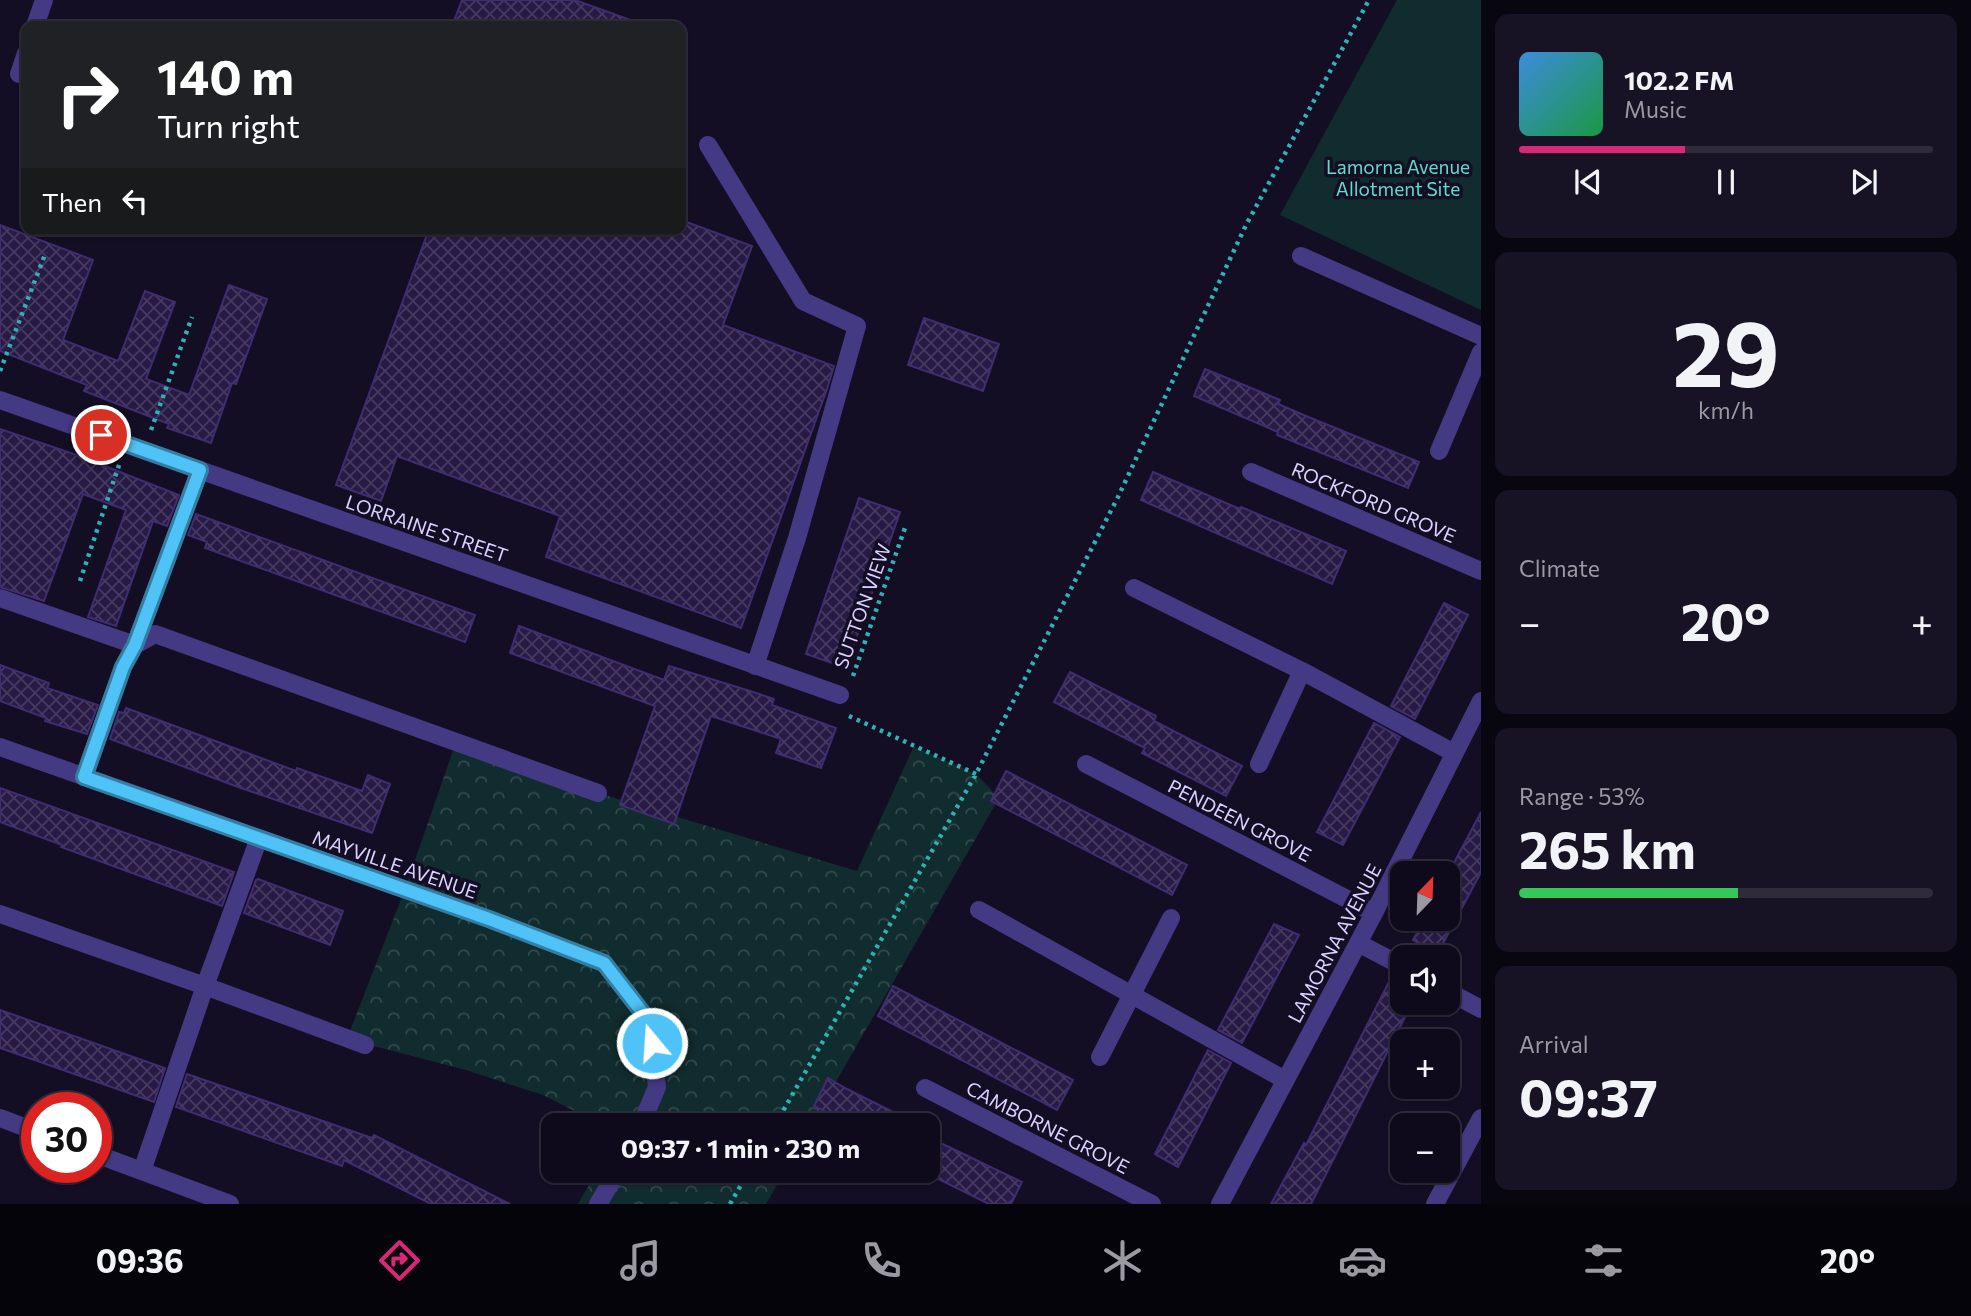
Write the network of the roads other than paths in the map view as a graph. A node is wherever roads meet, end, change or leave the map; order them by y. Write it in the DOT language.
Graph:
graph roads {
  1 [pos="44,0"];
  2 [pos="37,21"];
  3 [pos="21,68"];
  4 [pos="19,74"];
  5 [pos="708,145"];
  6 [pos="1301,256"];
  7 [pos="1481,336"];
  8 [pos="1481,352"];
  9 [pos="0,400"];
  10 [pos="1439,451"];
  11 [pos="200,470"];
  12 [pos="1251,472"];
  13 [pos="1481,570"];
  14 [pos="1135,588"];
  15 [pos="0,598"];
  16 [pos="135,645"];
  17 [pos="755,666"];
  18 [pos="1301,671"];
  19 [pos="840,695"];
  20 [pos="1481,701"];
  21 [pos="0,747"];
  22 [pos="1454,753"];
  23 [pos="1086,764"];
  24 [pos="1259,764"];
  25 [pos="84,777"];
  26 [pos="598,793"];
  27 [pos="259,838"];
  28 [pos="979,910"];
  29 [pos="1374,913"];
  30 [pos="0,914"];
  31 [pos="1171,918"];
  32 [pos="1358,943"];
  33 [pos="1390,960"];
  34 [pos="205,986"];
  35 [pos="1132,995"];
  36 [pos="1460,998"];
  37 [pos="1481,1009"];
  38 [pos="365,1045"];
  39 [pos="1100,1057"];
  40 [pos="1286,1080"];
  41 [pos="925,1088"];
  42 [pos="646,1113"];
  43 [pos="0,1118"];
  44 [pos="1481,1118"];
  45 [pos="21,1126"];
  46 [pos="112,1160"];
  47 [pos="142,1171"];
  48 [pos="611,1183"];
  49 [pos="230,1204"];
  50 [pos="598,1204"];
  51 [pos="1152,1204"];
  52 [pos="1220,1204"];
  53 [pos="1435,1204"];
  1 -- 2 [label="street"];
  3 -- 4 [label="street"];
  5 -- 17 [label="street"];
  6 -- 7 [label="street"];
  8 -- 10 [label="street"];
  9 -- 11 [label="street, LORRAINE STREET"];
  11 -- 16 [label="street"];
  11 -- 17 [label="street, LORRAINE STREET"];
  12 -- 13 [label="street, ROCKFORD GROVE"];
  14 -- 18 [label="street"];
  15 -- 16 [label="street"];
  16 -- 25 [label="street"];
  16 -- 26 [label="street"];
  17 -- 19 [label="street, LORRAINE STREET"];
  18 -- 22 [label="street"];
  18 -- 24 [label="street"];
  20 -- 22 [label="street, LAMORNA AVENUE"];
  21 -- 25 [label="street, MAYVILLE AVENUE"];
  22 -- 29 [label="street, LAMORNA AVENUE"];
  23 -- 29 [label="street, PENDEEN GROVE"];
  25 -- 27 [label="street, MAYVILLE AVENUE"];
  27 -- 34 [label="street"];
  27 -- 42 [label="street, MAYVILLE AVENUE"];
  28 -- 35 [label="street"];
  29 -- 32 [label="street, LAMORNA AVENUE"];
  30 -- 34 [label="street"];
  31 -- 35 [label="street"];
  32 -- 33 [label="street"];
  32 -- 40 [label="street, LAMORNA AVENUE"];
  34 -- 38 [label="street"];
  34 -- 47 [label="street"];
  35 -- 39 [label="street"];
  35 -- 40 [label="street"];
  36 -- 37 [label="street"];
  40 -- 52 [label="street, LAMORNA AVENUE"];
  41 -- 51 [label="street, CAMBORNE GROVE"];
  43 -- 45 [label="street"];
  44 -- 53 [label="street"];
  46 -- 47 [label="street"];
  47 -- 49 [label="street"];
  48 -- 50 [label="street"];
}
